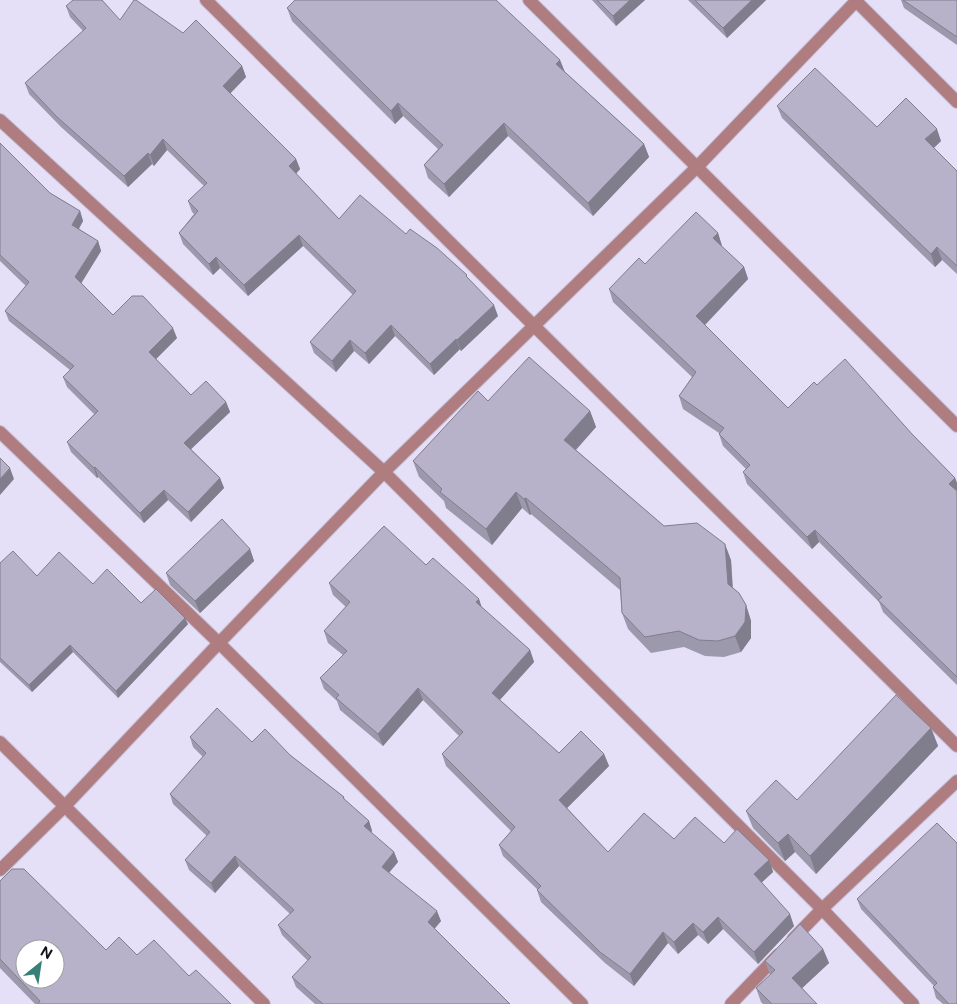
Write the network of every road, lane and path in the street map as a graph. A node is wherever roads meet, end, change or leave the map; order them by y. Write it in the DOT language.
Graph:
graph roads {
  1 [pos="206,0"];
  2 [pos="528,0"];
  3 [pos="856,0"];
  4 [pos="957,102"];
  5 [pos="0,120"];
  6 [pos="697,167"];
  7 [pos="534,324"];
  8 [pos="957,426"];
  9 [pos="0,432"];
  10 [pos="384,472"];
  11 [pos="219,642"];
  12 [pos="0,742"];
  13 [pos="957,746"];
  14 [pos="957,781"];
  15 [pos="65,806"];
  16 [pos="0,870"];
  17 [pos="822,909"];
  18 [pos="264,1004"];
  19 [pos="582,1004"];
  20 [pos="731,1004"];
  21 [pos="913,1004"];
  1 -- 7 [label="street"];
  2 -- 6 [label="street"];
  3 -- 4 [label="street"];
  3 -- 6 [label="street"];
  5 -- 10 [label="street"];
  6 -- 7 [label="street"];
  6 -- 8 [label="street"];
  7 -- 10 [label="street"];
  7 -- 13 [label="street"];
  9 -- 11 [label="street"];
  10 -- 11 [label="street"];
  10 -- 17 [label="street"];
  11 -- 15 [label="street"];
  11 -- 19 [label="street"];
  12 -- 15 [label="street"];
  14 -- 17 [label="street"];
  15 -- 16 [label="street"];
  15 -- 18 [label="street"];
  17 -- 20 [label="street"];
  17 -- 21 [label="street"];
}
